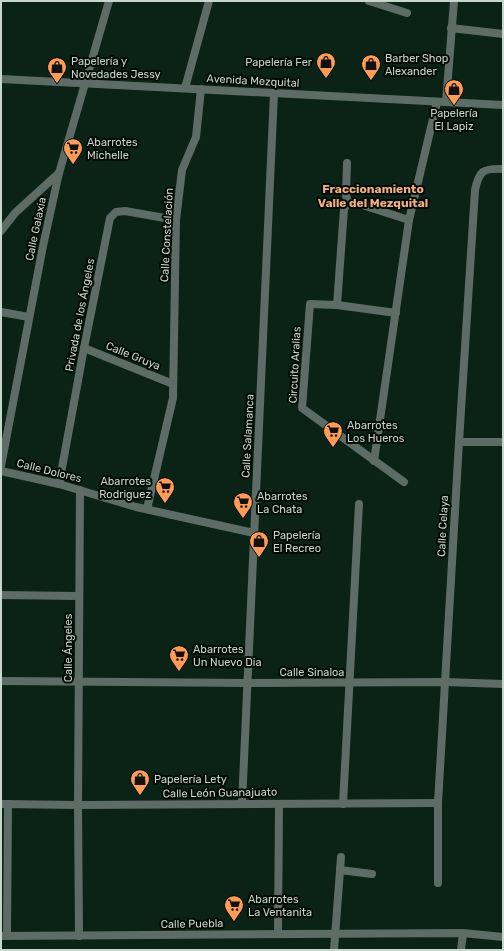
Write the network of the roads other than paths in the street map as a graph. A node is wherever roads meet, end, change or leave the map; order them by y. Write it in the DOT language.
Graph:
graph roads {
  1 [pos="109,1"];
  2 [pos="209,1"];
  3 [pos="369,1"];
  4 [pos="454,1"];
  5 [pos="407,13"];
  6 [pos="451,28"];
  7 [pos="503,34"];
  8 [pos="1,79"];
  9 [pos="86,83"];
  10 [pos="185,88"];
  11 [pos="201,89"];
  12 [pos="274,93"];
  13 [pos="437,102"];
  14 [pos="446,102"];
  15 [pos="503,106"];
  16 [pos="347,163"];
  17 [pos="503,169"];
  18 [pos="59,173"];
  19 [pos="348,203"];
  20 [pos="176,220"];
  21 [pos="409,220"];
  22 [pos="1,231"];
  23 [pos="337,305"];
  24 [pos="1,312"];
  25 [pos="396,313"];
  26 [pos="29,317"];
  27 [pos="84,348"];
  28 [pos="173,384"];
  29 [pos="459,442"];
  30 [pos="503,442"];
  31 [pos="374,461"];
  32 [pos="1,466"];
  33 [pos="1,471"];
  34 [pos="404,482"];
  35 [pos="59,484"];
  36 [pos="80,490"];
  37 [pos="359,504"];
  38 [pos="147,510"];
  39 [pos="254,533"];
  40 [pos="1,595"];
  41 [pos="79,596"];
  42 [pos="1,681"];
  43 [pos="79,682"];
  44 [pos="349,682"];
  45 [pos="445,682"];
  46 [pos="248,683"];
  47 [pos="503,684"];
  48 [pos="438,803"];
  49 [pos="5,804"];
  50 [pos="242,804"];
  51 [pos="279,804"];
  52 [pos="343,804"];
  53 [pos="78,805"];
  54 [pos="341,857"];
  55 [pos="340,870"];
  56 [pos="372,874"];
  57 [pos="438,883"];
  58 [pos="278,934"];
  59 [pos="336,934"];
  60 [pos="463,934"];
  61 [pos="4,936"];
  62 [pos="79,936"];
  63 [pos="503,937"];
  64 [pos="334,950"];
  65 [pos="461,950"];
  1 -- 9 [label="street, Calle Galaxia"];
  2 -- 10 [label="street"];
  3 -- 5 [label="street"];
  4 -- 6 [label="street"];
  6 -- 7 [label="street"];
  6 -- 14 [label="street"];
  8 -- 9 [label="street, Avenida Mezquital"];
  9 -- 10 [label="street, Avenida Mezquital"];
  9 -- 18 [label="street, Calle Galaxia"];
  10 -- 11 [label="street, Avenida Mezquital"];
  11 -- 12 [label="street, Avenida Mezquital"];
  11 -- 20 [label="street, Calle Constelación"];
  12 -- 13 [label="street, Avenida Mezquital"];
  12 -- 39 [label="street, Calle Salamanca"];
  13 -- 14 [label="street, Avenida Mezquital"];
  13 -- 21 [label="street"];
  14 -- 15 [label="street, Avenida Mezquital"];
  16 -- 19 [label="street"];
  17 -- 29 [label="street, Calle Celaya"];
  18 -- 22 [label="street"];
  18 -- 26 [label="street, Calle Galaxia"];
  19 -- 21 [label="street"];
  19 -- 23 [label="street"];
  20 -- 27 [label="street, Privada de los Ángeles"];
  20 -- 28 [label="street, Calle Constelación"];
  21 -- 25 [label="street"];
  23 -- 25 [label="street, Circuito Aralias"];
  23 -- 31 [label="street, Circuito Aralias"];
  24 -- 26 [label="street"];
  25 -- 31 [label="street"];
  26 -- 32 [label="street, Calle Galaxia"];
  27 -- 28 [label="street, Calle Gruya"];
  27 -- 35 [label="street, Privada de los Ángeles"];
  28 -- 38 [label="street, Calle Constelación"];
  29 -- 30 [label="street"];
  29 -- 45 [label="street, Calle Celaya"];
  31 -- 34 [label="street"];
  33 -- 35 [label="street, Calle Dolores"];
  35 -- 36 [label="street, Calle Dolores"];
  36 -- 38 [label="street, Calle Dolores"];
  36 -- 41 [label="street, Calle Ángeles"];
  37 -- 44 [label="street"];
  38 -- 39 [label="street, Calle Dolores"];
  39 -- 46 [label="street, Calle Salamanca"];
  40 -- 41 [label="street"];
  41 -- 43 [label="street, Calle Ángeles"];
  42 -- 43 [label="street, Calle Sinaloa"];
  43 -- 46 [label="street, Calle Sinaloa"];
  43 -- 53 [label="street, Calle Ángeles"];
  44 -- 45 [label="street, Calle Sinaloa"];
  44 -- 46 [label="street, Calle Sinaloa"];
  44 -- 52 [label="street"];
  45 -- 47 [label="street, Calle Sinaloa"];
  45 -- 48 [label="street, Calle Celaya"];
  46 -- 50 [label="street, Calle Salamanca"];
  48 -- 52 [label="street, Calle León Guanajuato"];
  48 -- 57 [label="street, Calle Celaya"];
  49 -- 53 [label="street, Calle León Guanajuato"];
  49 -- 61 [label="street"];
  50 -- 51 [label="street, Calle León Guanajuato"];
  50 -- 53 [label="street, Calle León Guanajuato"];
  51 -- 52 [label="street, Calle León Guanajuato"];
  51 -- 58 [label="street"];
  53 -- 62 [label="street, Calle Ángeles"];
  54 -- 55 [label="street"];
  55 -- 56 [label="street"];
  55 -- 59 [label="street"];
  58 -- 59 [label="street, Calle Puebla"];
  58 -- 62 [label="street, Calle Puebla"];
  59 -- 60 [label="street, Calle Puebla"];
  59 -- 64 [label="street"];
  60 -- 63 [label="street, Calle Puebla"];
  60 -- 65 [label="street"];
  61 -- 62 [label="street, Calle Puebla"];
}
